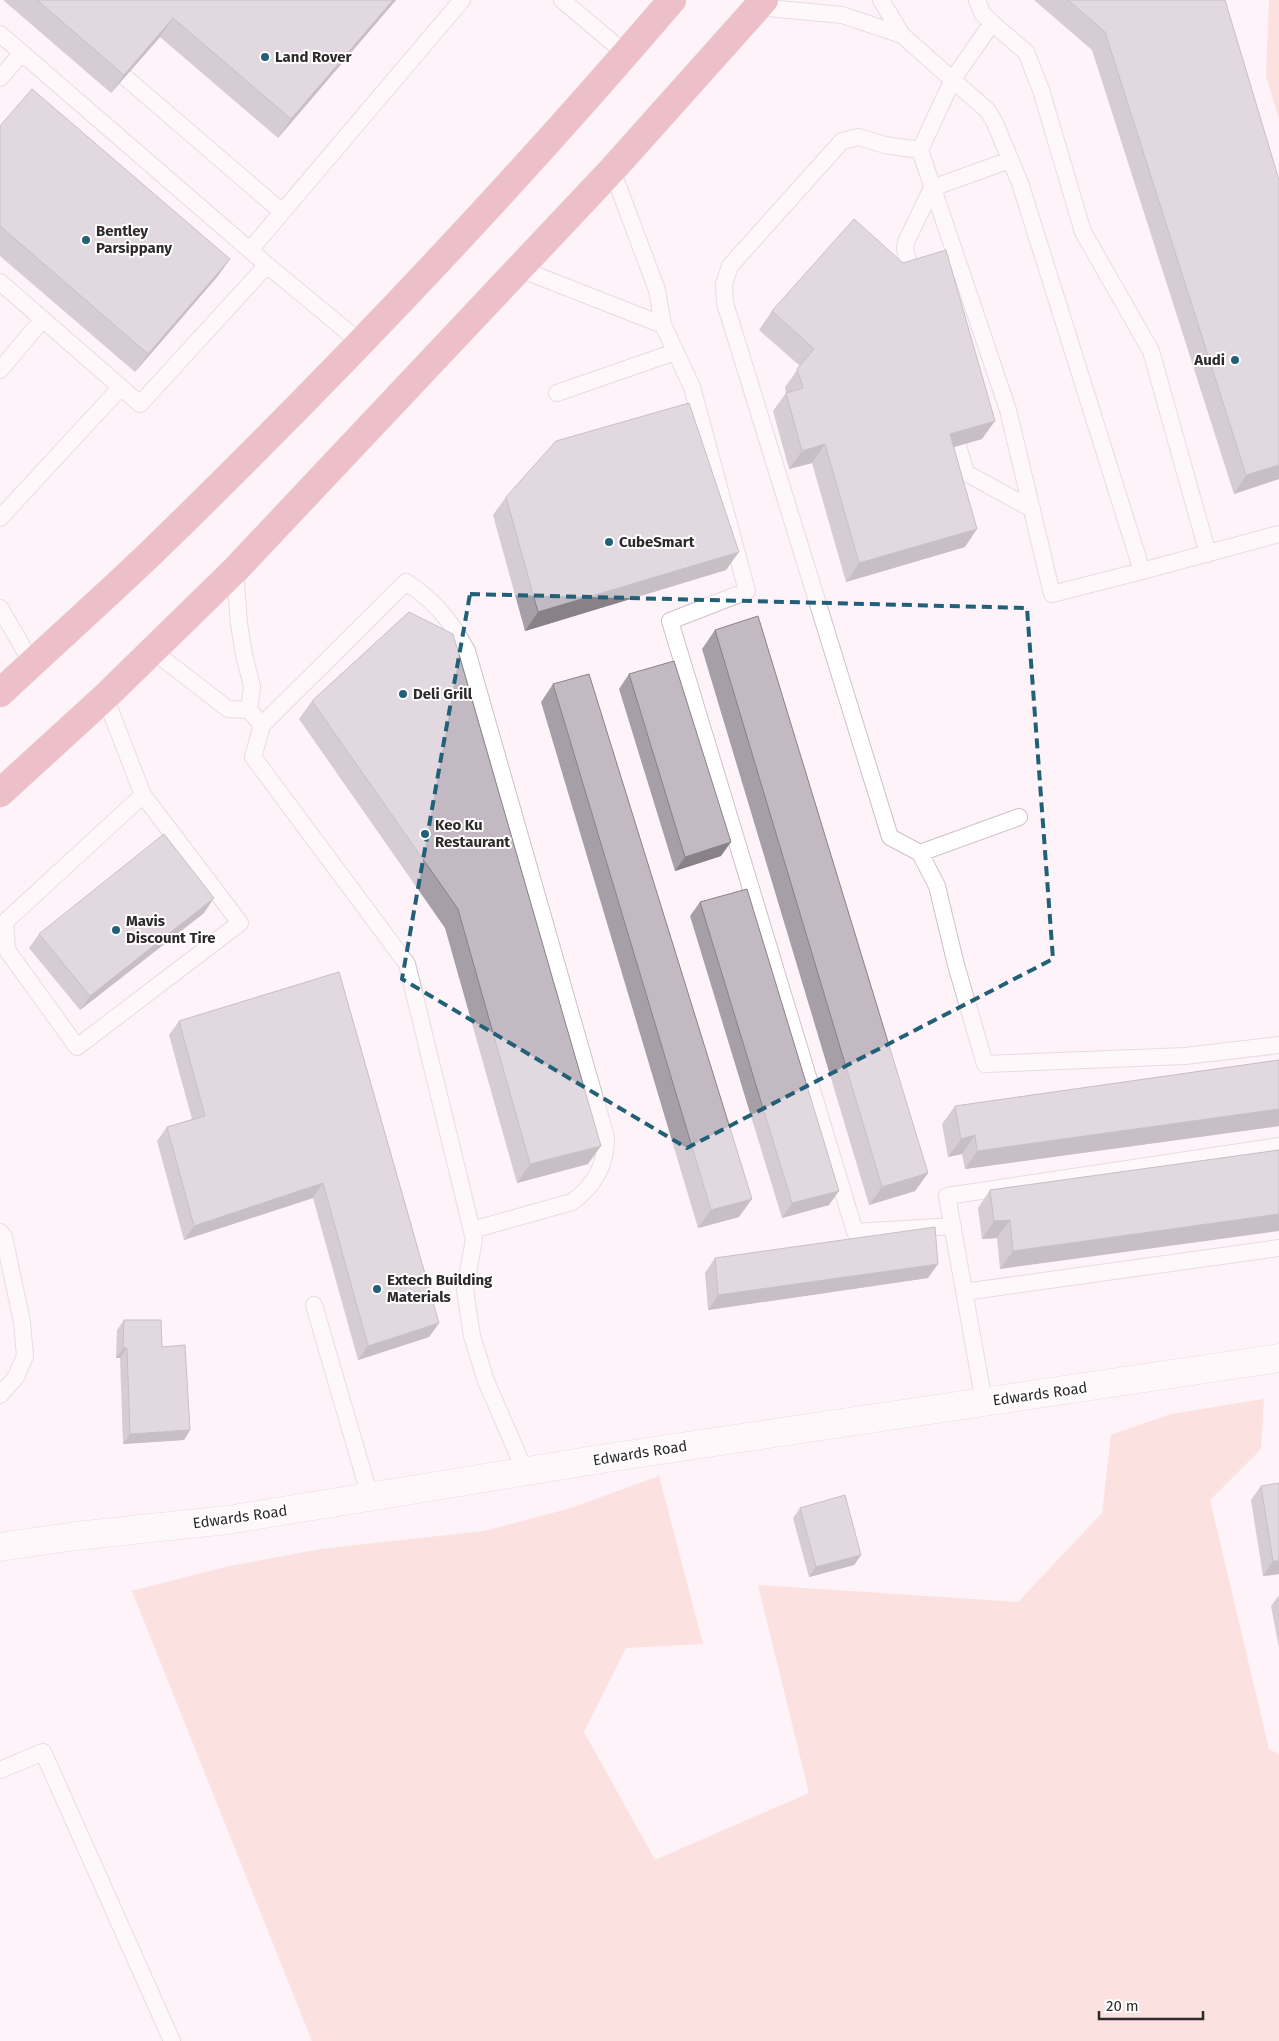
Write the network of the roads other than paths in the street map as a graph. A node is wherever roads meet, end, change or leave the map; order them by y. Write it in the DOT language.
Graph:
graph roads {
  1 [pos="462,0"];
  2 [pos="562,0"];
  3 [pos="672,0"];
  4 [pos="881,0"];
  5 [pos="977,0"];
  6 [pos="761,4"];
  7 [pos="992,23"];
  8 [pos="0,34"];
  9 [pos="902,35"];
  10 [pos="22,53"];
  11 [pos="626,54"];
  12 [pos="125,77"];
  13 [pos="0,78"];
  14 [pos="953,79"];
  15 [pos="920,150"];
  16 [pos="1010,160"];
  17 [pos="612,170"];
  18 [pos="932,188"];
  19 [pos="282,212"];
  20 [pos="250,250"];
  21 [pos="267,265"];
  22 [pos="520,269"];
  23 [pos="911,275"];
  24 [pos="0,282"];
  25 [pos="43,319"];
  26 [pos="662,325"];
  27 [pos="360,342"];
  28 [pos="675,352"];
  29 [pos="0,370"];
  30 [pos="120,387"];
  31 [pos="556,393"];
  32 [pos="958,446"];
  33 [pos="1032,509"];
  34 [pos="0,518"];
  35 [pos="1279,534"];
  36 [pos="1208,554"];
  37 [pos="235,570"];
  38 [pos="1142,572"];
  39 [pos="0,608"];
  40 [pos="153,650"];
  41 [pos="32,663"];
  42 [pos="0,693"];
  43 [pos="105,697"];
  44 [pos="248,710"];
  45 [pos="262,725"];
  46 [pos="0,793"];
  47 [pos="143,795"];
  48 [pos="1020,818"];
  49 [pos="920,853"];
  50 [pos="3,921"];
  51 [pos="1279,1045"];
  52 [pos="1279,1146"];
  53 [pos="953,1226"];
  54 [pos="472,1230"];
  55 [pos="0,1232"];
  56 [pos="1279,1248"];
  57 [pos="964,1292"];
  58 [pos="314,1305"];
  59 [pos="1279,1358"];
  60 [pos="0,1395"];
  61 [pos="984,1402"];
  62 [pos="525,1471"];
  63 [pos="370,1496"];
  64 [pos="0,1547"];
  65 [pos="0,1770"];
  66 [pos="172,2041"];
  1 -- 19 [label="lane"];
  2 -- 11 [label="lane"];
  3 -- 11 [label="highway"];
  4 -- 9 [label="lane"];
  5 -- 7 [label="lane"];
  6 -- 9 [label="lane"];
  6 -- 17 [label="highway"];
  7 -- 14 [label="lane"];
  7 -- 36 [label="lane"];
  8 -- 10 [label="lane"];
  9 -- 14 [label="lane"];
  10 -- 13 [label="lane"];
  10 -- 20 [label="lane"];
  11 -- 27 [label="highway"];
  12 -- 19 [label="lane"];
  14 -- 15 [label="lane"];
  14 -- 16 [label="lane"];
  15 -- 18 [label="lane"];
  15 -- 49 [label="lane"];
  16 -- 18 [label="lane"];
  16 -- 38 [label="lane"];
  17 -- 22 [label="highway"];
  17 -- 26 [label="lane"];
  18 -- 23 [label="lane"];
  18 -- 33 [label="lane"];
  19 -- 20 [label="lane"];
  20 -- 21 [label="lane"];
  21 -- 27 [label="lane"];
  21 -- 30 [label="lane"];
  22 -- 26 [label="lane"];
  22 -- 37 [label="highway"];
  24 -- 25 [label="lane"];
  25 -- 29 [label="lane"];
  25 -- 30 [label="lane"];
  26 -- 28 [label="lane"];
  27 -- 41 [label="highway"];
  28 -- 31 [label="lane"];
  28 -- 53 [label="lane"];
  30 -- 34 [label="lane"];
  32 -- 33 [label="lane"];
  33 -- 38 [label="lane"];
  35 -- 36 [label="lane"];
  36 -- 38 [label="lane"];
  37 -- 40 [label="highway"];
  37 -- 44 [label="lane"];
  39 -- 41 [label="lane"];
  40 -- 43 [label="highway"];
  40 -- 44 [label="lane"];
  41 -- 42 [label="highway"];
  43 -- 46 [label="highway"];
  43 -- 47 [label="lane"];
  44 -- 45 [label="lane"];
  45 -- 54 [label="lane"];
  45 -- 54 [label="lane"];
  47 -- 50 [label="lane"];
  47 -- 50 [label="lane"];
  48 -- 49 [label="lane"];
  49 -- 51 [label="lane"];
  52 -- 53 [label="lane"];
  53 -- 57 [label="lane"];
  54 -- 62 [label="lane"];
  55 -- 60 [label="lane"];
  56 -- 57 [label="lane"];
  57 -- 61 [label="lane"];
  58 -- 63 [label="lane"];
  59 -- 61 [label="street, Edwards Road"];
  61 -- 62 [label="street, Edwards Road"];
  62 -- 63 [label="street, Edwards Road"];
  63 -- 64 [label="street, Edwards Road"];
  65 -- 66 [label="lane"];
}
